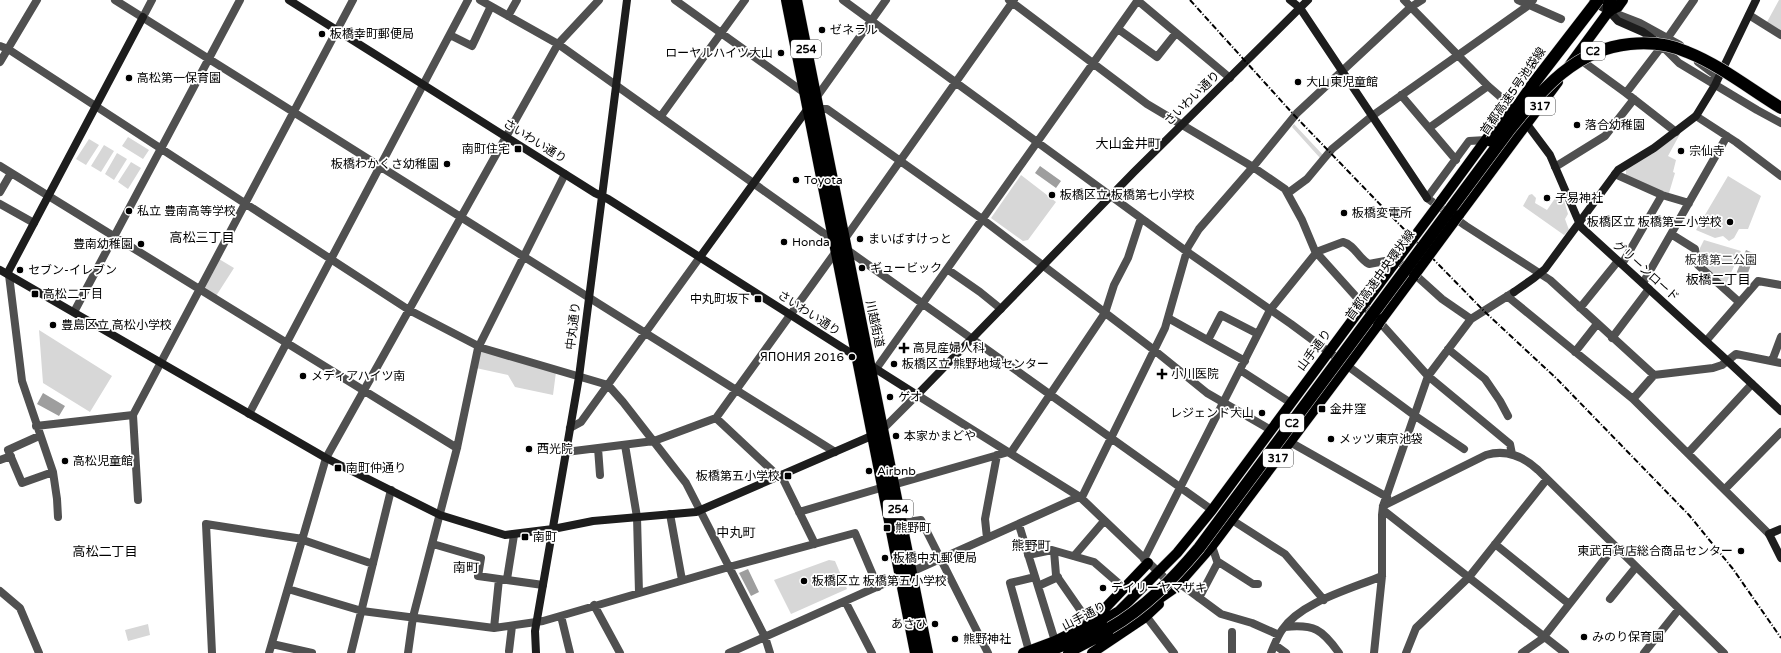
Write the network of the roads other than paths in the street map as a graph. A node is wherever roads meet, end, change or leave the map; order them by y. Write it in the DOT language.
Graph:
graph roads {
  1 [pos="37,0"];
  2 [pos="115,0"];
  3 [pos="152,0"];
  4 [pos="240,0"];
  5 [pos="289,0"];
  6 [pos="353,0"];
  7 [pos="468,0"];
  8 [pos="480,0"];
  9 [pos="517,0"];
  10 [pos="599,0"];
  11 [pos="627,0"];
  12 [pos="675,0"];
  13 [pos="745,0"];
  14 [pos="787,0"];
  15 [pos="796,0"];
  16 [pos="842,0"];
  17 [pos="886,0"];
  18 [pos="1138,0"];
  19 [pos="1290,0"];
  20 [pos="1308,0"];
  21 [pos="1404,0"];
  22 [pos="1422,0"];
  23 [pos="1518,0"];
  24 [pos="1590,0"];
  25 [pos="1596,0"];
  26 [pos="1623,0"];
  27 [pos="1694,0"];
  28 [pos="1756,0"];
  29 [pos="1012,1"];
  30 [pos="1531,3"];
  31 [pos="491,6"];
  32 [pos="1610,6"];
  33 [pos="1411,7"];
  34 [pos="1300,8"];
  35 [pos="1749,15"];
  36 [pos="508,16"];
  37 [pos="143,17"];
  38 [pos="1561,18"];
  39 [pos="871,21"];
  40 [pos="1118,29"];
  41 [pos="337,30"];
  42 [pos="722,33"];
  43 [pos="1176,33"];
  44 [pos="450,35"];
  45 [pos="1781,35"];
  46 [pos="1668,38"];
  47 [pos="558,44"];
  48 [pos="1676,44"];
  49 [pos="1662,46"];
  50 [pos="4,48"];
  51 [pos="1458,55"];
  52 [pos="1576,57"];
  53 [pos="209,58"];
  54 [pos="0,62"];
  55 [pos="1093,63"];
  56 [pos="1723,67"];
  57 [pos="1341,71"];
  58 [pos="1230,78"];
  59 [pos="956,83"];
  60 [pos="615,84"];
  61 [pos="424,85"];
  62 [pos="1715,85"];
  63 [pos="1488,86"];
  64 [pos="1626,93"];
  65 [pos="1402,96"];
  66 [pos="1634,99"];
  67 [pos="812,102"];
  68 [pos="1781,103"];
  69 [pos="1511,106"];
  70 [pos="96,107"];
  71 [pos="1781,108"];
  72 [pos="293,111"];
  73 [pos="661,116"];
  74 [pos="1372,116"];
  75 [pos="1696,116"];
  76 [pos="1527,123"];
  77 [pos="1781,123"];
  78 [pos="1181,125"];
  79 [pos="1429,128"];
  80 [pos="1676,132"];
  81 [pos="506,136"];
  82 [pos="1727,136"];
  83 [pos="1486,140"];
  84 [pos="1037,142"];
  85 [pos="161,149"];
  86 [pos="1456,160"];
  87 [pos="899,161"];
  88 [pos="0,166"];
  89 [pos="380,166"];
  90 [pos="1253,167"];
  91 [pos="1555,167"];
  92 [pos="11,172"];
  93 [pos="565,174"];
  94 [pos="1615,174"];
  95 [pos="1781,176"];
  96 [pos="753,182"];
  97 [pos="0,192"];
  98 [pos="1288,193"];
  99 [pos="49,195"];
  100 [pos="1662,195"];
  101 [pos="602,196"];
  102 [pos="1111,196"];
  103 [pos="1427,198"];
  104 [pos="1449,200"];
  105 [pos="1689,203"];
  106 [pos="0,204"];
  107 [pos="245,204"];
  108 [pos="462,216"];
  109 [pos="1141,218"];
  110 [pos="982,219"];
  111 [pos="1578,222"];
  112 [pos="34,223"];
  113 [pos="1671,234"];
  114 [pos="114,236"];
  115 [pos="840,245"];
  116 [pos="1186,251"];
  117 [pos="1316,253"];
  118 [pos="523,255"];
  119 [pos="700,257"];
  120 [pos="332,260"];
  121 [pos="1620,262"];
  122 [pos="1043,266"];
  123 [pos="947,269"];
  124 [pos="0,270"];
  125 [pos="8,274"];
  126 [pos="1540,274"];
  127 [pos="1643,283"];
  128 [pos="1781,285"];
  129 [pos="199,289"];
  130 [pos="1649,289"];
  131 [pos="1510,294"];
  132 [pos="589,297"];
  133 [pos="1739,302"];
  134 [pos="922,304"];
  135 [pos="1580,308"];
  136 [pos="1001,309"];
  137 [pos="409,310"];
  138 [pos="1270,310"];
  139 [pos="74,312"];
  140 [pos="1105,313"];
  141 [pos="790,314"];
  142 [pos="1168,318"];
  143 [pos="1470,319"];
  144 [pos="1382,324"];
  145 [pos="1597,324"];
  146 [pos="645,332"];
  147 [pos="1258,334"];
  148 [pos="1781,337"];
  149 [pos="1612,338"];
  150 [pos="971,339"];
  151 [pos="1208,340"];
  152 [pos="1706,341"];
  153 [pos="287,343"];
  154 [pos="479,346"];
  155 [pos="1448,349"];
  156 [pos="1154,350"];
  157 [pos="1328,352"];
  158 [pos="1575,352"];
  159 [pos="858,358"];
  160 [pos="1727,360"];
  161 [pos="1245,361"];
  162 [pos="1772,361"];
  163 [pos="160,363"];
  164 [pos="1781,363"];
  165 [pos="1346,366"];
  166 [pos="873,367"];
  167 [pos="1240,370"];
  168 [pos="1428,376"];
  169 [pos="1654,376"];
  170 [pos="579,377"];
  171 [pos="1752,384"];
  172 [pos="608,385"];
  173 [pos="737,390"];
  174 [pos="364,391"];
  175 [pos="918,395"];
  176 [pos="1049,395"];
  177 [pos="1633,399"];
  178 [pos="1223,402"];
  179 [pos="1291,403"];
  180 [pos="1781,411"];
  181 [pos="249,414"];
  182 [pos="133,415"];
  183 [pos="1414,415"];
  184 [pos="1508,416"];
  185 [pos="716,418"];
  186 [pos="36,426"];
  187 [pos="570,428"];
  188 [pos="1271,430"];
  189 [pos="1781,432"];
  190 [pos="878,433"];
  191 [pos="39,436"];
  192 [pos="1111,439"];
  193 [pos="654,441"];
  194 [pos="1290,442"];
  195 [pos="625,445"];
  196 [pos="457,448"];
  197 [pos="598,448"];
  198 [pos="1464,449"];
  199 [pos="566,452"];
  200 [pos="835,452"];
  201 [pos="1008,452"];
  202 [pos="1688,453"];
  203 [pos="1512,454"];
  204 [pos="997,455"];
  205 [pos="11,456"];
  206 [pos="326,458"];
  207 [pos="0,460"];
  208 [pos="53,472"];
  209 [pos="600,475"];
  210 [pos="779,476"];
  211 [pos="1547,479"];
  212 [pos="889,486"];
  213 [pos="1180,488"];
  214 [pos="1725,489"];
  215 [pos="391,490"];
  216 [pos="1080,497"];
  217 [pos="1387,497"];
  218 [pos="138,500"];
  219 [pos="1383,508"];
  220 [pos="1212,510"];
  221 [pos="699,511"];
  222 [pos="799,512"];
  223 [pos="670,514"];
  224 [pos="440,515"];
  225 [pos="58,517"];
  226 [pos="637,517"];
  227 [pos="1232,520"];
  228 [pos="1104,521"];
  229 [pos="901,523"];
  230 [pos="1019,525"];
  231 [pos="553,529"];
  232 [pos="1781,529"];
  233 [pos="1769,534"];
  234 [pos="514,535"];
  235 [pos="988,538"];
  236 [pos="303,539"];
  237 [pos="432,544"];
  238 [pos="816,544"];
  239 [pos="1495,544"];
  240 [pos="1212,546"];
  241 [pos="1614,547"];
  242 [pos="1054,551"];
  243 [pos="1028,555"];
  244 [pos="1074,556"];
  245 [pos="1781,558"];
  246 [pos="940,559"];
  247 [pos="1146,561"];
  248 [pos="1218,562"];
  249 [pos="373,564"];
  250 [pos="729,567"];
  251 [pos="1636,567"];
  252 [pos="1158,572"];
  253 [pos="902,576"];
  254 [pos="1382,576"];
  255 [pos="1035,577"];
  256 [pos="1058,577"];
  257 [pos="1469,577"];
  258 [pos="503,579"];
  259 [pos="682,580"];
  260 [pos="1258,584"];
  261 [pos="543,585"];
  262 [pos="1177,585"];
  263 [pos="1038,586"];
  264 [pos="878,587"];
  265 [pos="1124,588"];
  266 [pos="288,589"];
  267 [pos="0,591"];
  268 [pos="636,594"];
  269 [pos="1134,597"];
  270 [pos="1199,598"];
  271 [pos="1610,599"];
  272 [pos="1324,600"];
  273 [pos="845,601"];
  274 [pos="1569,604"];
  275 [pos="594,606"];
  276 [pos="1679,609"];
  277 [pos="362,611"];
  278 [pos="561,616"];
  279 [pos="1146,616"];
  280 [pos="413,617"];
  281 [pos="537,622"];
  282 [pos="1091,623"];
  283 [pos="512,626"];
  284 [pos="1285,626"];
  285 [pos="1109,627"];
  286 [pos="494,628"];
  287 [pos="1232,632"];
  288 [pos="1279,635"];
  289 [pos="1544,636"];
  290 [pos="765,637"];
  291 [pos="272,644"];
  292 [pos="1275,645"];
  293 [pos="1054,647"];
  294 [pos="508,651"];
  295 [pos="1029,652"];
  296 [pos="39,653"];
  297 [pos="212,653"];
  298 [pos="269,653"];
  299 [pos="312,653"];
  300 [pos="350,653"];
  301 [pos="408,653"];
  302 [pos="536,653"];
  303 [pos="570,653"];
  304 [pos="620,653"];
  305 [pos="729,653"];
  306 [pos="770,653"];
  307 [pos="872,653"];
  308 [pos="916,653"];
  309 [pos="927,653"];
  310 [pos="988,653"];
  311 [pos="1044,653"];
  312 [pos="1050,653"];
  313 [pos="1059,653"];
  314 [pos="1068,653"];
  315 [pos="1092,653"];
  316 [pos="1174,653"];
  317 [pos="1232,653"];
  318 [pos="1271,653"];
  319 [pos="1286,653"];
  320 [pos="1339,653"];
  321 [pos="1374,653"];
  322 [pos="1406,653"];
  323 [pos="1522,653"];
  324 [pos="1565,653"];
  325 [pos="1644,653"];
  326 [pos="1724,653"];
  1 -- 50 [label="street"];
  2 -- 37 [label="street"];
  3 -- 37 [label="street"];
  4 -- 53 [label="street"];
  5 -- 41 [label="street, さいわい通り"];
  6 -- 41 [label="street"];
  7 -- 44 [label="street"];
  8 -- 31 [label="street"];
  9 -- 36 [label="street"];
  10 -- 47 [label="street"];
  11 -- 60 [label="street, 中丸通り"];
  12 -- 42 [label="street"];
  13 -- 42 [label="street"];
  14 -- 67 [label="highway, 川越街道 / 254"];
  15 -- 67 [label="highway, 川越街道 / 254"];
  16 -- 39 [label="street"];
  17 -- 39 [label="street"];
  18 -- 40 [label="street"];
  18 -- 43 [label="street"];
  19 -- 34 [label="street"];
  20 -- 34 [label="street, さいわい通り"];
  21 -- 33 [label="street"];
  22 -- 33 [label="street"];
  23 -- 30 [label="street"];
  24 -- 32 [label="street"];
  24 -- 69 [label="main road, 山手通り / 317"];
  25 -- 104 [label="highway, 首都高速5号池袋線, bridge"];
  26 -- 32 [label="main road, 山手通り / 317"];
  27 -- 46 [label="street"];
  28 -- 35 [label="street"];
  29 -- 55 [label="street"];
  29 -- 59 [label="street"];
  30 -- 38 [label="street"];
  30 -- 51 [label="street"];
  31 -- 36 [label="street"];
  31 -- 44 [label="street"];
  32 -- 46 [label="street"];
  32 -- 49 [label="street"];
  32 -- 52 [label="main road, 山手通り / 317"];
  33 -- 51 [label="street"];
  33 -- 57 [label="street"];
  34 -- 57 [label="street"];
  34 -- 58 [label="street, さいわい通り"];
  35 -- 45 [label="street"];
  35 -- 56 [label="street"];
  36 -- 47 [label="street"];
  37 -- 53 [label="street"];
  37 -- 70 [label="street"];
  39 -- 59 [label="street"];
  39 -- 67 [label="street"];
  40 -- 43 [label="street"];
  40 -- 55 [label="street"];
  41 -- 61 [label="street, さいわい通り"];
  41 -- 72 [label="street"];
  42 -- 67 [label="street"];
  42 -- 73 [label="street"];
  43 -- 58 [label="street"];
  44 -- 61 [label="street"];
  46 -- 48 [label="street"];
  46 -- 49 [label="street"];
  47 -- 60 [label="street"];
  47 -- 81 [label="street"];
  48 -- 56 [label="street"];
  48 -- 62 [label="street"];
  49 -- 62 [label="street"];
  49 -- 64 [label="street"];
  50 -- 54 [label="street"];
  50 -- 70 [label="street"];
  51 -- 63 [label="street"];
  51 -- 65 [label="street"];
  52 -- 64 [label="street"];
  52 -- 76 [label="main road, 山手通り / 317"];
  53 -- 72 [label="street"];
  53 -- 85 [label="street"];
  55 -- 78 [label="street"];
  55 -- 84 [label="street"];
  56 -- 62 [label="street"];
  56 -- 68 [label="street"];
  57 -- 74 [label="street"];
  57 -- 90 [label="street"];
  58 -- 78 [label="street, さいわい通り"];
  59 -- 84 [label="street"];
  59 -- 87 [label="street"];
  60 -- 73 [label="street"];
  60 -- 101 [label="street, 中丸通り"];
  61 -- 81 [label="street, さいわい通り"];
  61 -- 89 [label="street"];
  62 -- 75 [label="street"];
  62 -- 77 [label="street"];
  63 -- 69 [label="street"];
  63 -- 79 [label="street"];
  64 -- 66 [label="street"];
  65 -- 74 [label="street"];
  65 -- 79 [label="street"];
  66 -- 80 [label="street"];
  66 -- 91 [label="street"];
  67 -- 87 [label="street"];
  67 -- 96 [label="street"];
  67 -- 115 [label="highway, 川越街道 / 254"];
  68 -- 104 [label="highway, 首都高速中央環状線 / C2, bridge"];
  69 -- 76 [label="street, グリーンロード"];
  69 -- 83 [label="main road, 山手通り / 317"];
  70 -- 85 [label="street"];
  70 -- 99 [label="street"];
  71 -- 104 [label="highway, 首都高速中央環状線 / C2, bridge"];
  72 -- 89 [label="street"];
  72 -- 107 [label="street"];
  73 -- 96 [label="street"];
  74 -- 98 [label="street"];
  74 -- 103 [label="street"];
  75 -- 80 [label="street"];
  75 -- 82 [label="street"];
  76 -- 91 [label="street, グリーンロード"];
  76 -- 144 [label="main road, 山手通り / 317, bridge"];
  78 -- 90 [label="street"];
  78 -- 102 [label="street, さいわい通り"];
  79 -- 86 [label="street"];
  80 -- 94 [label="street"];
  81 -- 93 [label="street, さいわい通り"];
  81 -- 108 [label="street"];
  82 -- 95 [label="street"];
  82 -- 105 [label="street"];
  83 -- 86 [label="street"];
  83 -- 104 [label="main road, 山手通り / 317"];
  84 -- 102 [label="street"];
  84 -- 110 [label="street"];
  85 -- 107 [label="street"];
  85 -- 114 [label="street"];
  86 -- 103 [label="street"];
  87 -- 110 [label="street"];
  87 -- 115 [label="street"];
  88 -- 92 [label="street"];
  89 -- 108 [label="street"];
  89 -- 120 [label="street"];
  90 -- 98 [label="street"];
  90 -- 116 [label="street"];
  91 -- 111 [label="street, グリーンロード"];
  92 -- 97 [label="street"];
  92 -- 99 [label="street"];
  93 -- 101 [label="street, さいわい通り"];
  93 -- 118 [label="street"];
  94 -- 100 [label="street"];
  94 -- 111 [label="street"];
  96 -- 115 [label="street"];
  96 -- 119 [label="street"];
  98 -- 117 [label="street"];
  99 -- 112 [label="street"];
  99 -- 114 [label="street"];
  100 -- 105 [label="street"];
  100 -- 121 [label="street"];
  101 -- 119 [label="street, さいわい通り"];
  101 -- 132 [label="street, 中丸通り"];
  102 -- 109 [label="street"];
  102 -- 122 [label="street, さいわい通り"];
  103 -- 126 [label="street"];
  104 -- 157 [label="main road, 山手通り / 317, bridge"];
  104 -- 285 [label="highway, 首都高速中央環状線 / C2, bridge"];
  105 -- 113 [label="street"];
  106 -- 112 [label="street"];
  107 -- 120 [label="street"];
  107 -- 129 [label="street"];
  108 -- 118 [label="street"];
  108 -- 137 [label="street"];
  109 -- 116 [label="street"];
  109 -- 140 [label="street"];
  110 -- 122 [label="street"];
  110 -- 123 [label="street"];
  111 -- 121 [label="street, グリーンロード"];
  111 -- 126 [label="street"];
  112 -- 125 [label="street"];
  113 -- 127 [label="street"];
  113 -- 133 [label="street"];
  114 -- 129 [label="street"];
  114 -- 139 [label="street"];
  115 -- 134 [label="street"];
  115 -- 141 [label="street"];
  115 -- 159 [label="highway, 川越街道 / 254"];
  115 -- 166 [label="highway, 川越街道 / 254"];
  116 -- 138 [label="street"];
  116 -- 142 [label="street"];
  117 -- 138 [label="street"];
  117 -- 143 [label="street"];
  117 -- 144 [label="street"];
  118 -- 132 [label="street"];
  118 -- 154 [label="street"];
  119 -- 141 [label="street, さいわい通り"];
  119 -- 146 [label="street"];
  120 -- 137 [label="street"];
  120 -- 153 [label="street"];
  121 -- 127 [label="street, グリーンロード"];
  121 -- 135 [label="street"];
  122 -- 136 [label="street, さいわい通り"];
  122 -- 140 [label="street"];
  123 -- 134 [label="street"];
  123 -- 136 [label="street"];
  124 -- 125 [label="street"];
  125 -- 139 [label="street"];
  125 -- 186 [label="street"];
  126 -- 131 [label="street"];
  126 -- 135 [label="street"];
  127 -- 130 [label="street, グリーンロード"];
  128 -- 133 [label="street"];
  129 -- 153 [label="street"];
  129 -- 163 [label="street"];
  130 -- 149 [label="street"];
  130 -- 152 [label="street, グリーンロード"];
  131 -- 143 [label="street"];
  131 -- 158 [label="street"];
  132 -- 146 [label="street"];
  132 -- 170 [label="street, 中丸通り"];
  133 -- 152 [label="street"];
  134 -- 150 [label="street"];
  134 -- 166 [label="street"];
  135 -- 145 [label="street"];
  136 -- 150 [label="street, さいわい通り"];
  137 -- 154 [label="street"];
  137 -- 174 [label="street"];
  138 -- 147 [label="street"];
  138 -- 157 [label="street"];
  139 -- 163 [label="street"];
  140 -- 156 [label="street"];
  140 -- 176 [label="street"];
  141 -- 159 [label="street, さいわい通り"];
  141 -- 173 [label="street"];
  142 -- 151 [label="street"];
  142 -- 156 [label="street"];
  143 -- 155 [label="street"];
  144 -- 165 [label="main road, 山手通り / 317"];
  144 -- 168 [label="street"];
  145 -- 149 [label="street"];
  145 -- 158 [label="street"];
  146 -- 172 [label="street"];
  146 -- 173 [label="street"];
  147 -- 151 [label="street"];
  147 -- 161 [label="street"];
  148 -- 162 [label="street"];
  149 -- 169 [label="street"];
  150 -- 175 [label="street, さいわい通り"];
  150 -- 176 [label="street"];
  151 -- 161 [label="street"];
  152 -- 160 [label="street, グリーンロード"];
  153 -- 174 [label="street"];
  153 -- 181 [label="street"];
  154 -- 170 [label="street"];
  154 -- 196 [label="street"];
  155 -- 168 [label="street"];
  155 -- 184 [label="street"];
  156 -- 178 [label="street"];
  156 -- 192 [label="street"];
  157 -- 165 [label="street"];
  157 -- 179 [label="main road, 山手通り / 317"];
  158 -- 177 [label="street"];
  159 -- 166 [label="street, さいわい通り"];
  159 -- 190 [label="highway, 川越街道 / 254"];
  160 -- 162 [label="street"];
  160 -- 169 [label="street"];
  160 -- 171 [label="street, グリーンロード"];
  161 -- 167 [label="street"];
  162 -- 164 [label="street"];
  163 -- 181 [label="street"];
  163 -- 182 [label="street"];
  165 -- 183 [label="street"];
  165 -- 194 [label="main road, 山手通り / 317"];
  166 -- 175 [label="street, さいわい通り"];
  166 -- 190 [label="highway, 川越街道 / 254"];
  167 -- 178 [label="street"];
  167 -- 179 [label="street"];
  168 -- 183 [label="street"];
  168 -- 203 [label="street"];
  169 -- 177 [label="street"];
  170 -- 172 [label="street"];
  170 -- 187 [label="street, 中丸通り"];
  171 -- 180 [label="street, グリーンロード"];
  171 -- 202 [label="street"];
  172 -- 187 [label="street"];
  172 -- 193 [label="street"];
  173 -- 185 [label="street"];
  173 -- 200 [label="street"];
  174 -- 196 [label="street"];
  174 -- 206 [label="street"];
  175 -- 190 [label="street"];
  175 -- 201 [label="street"];
  176 -- 192 [label="street"];
  176 -- 201 [label="street"];
  177 -- 202 [label="street"];
  178 -- 188 [label="street"];
  178 -- 213 [label="street"];
  179 -- 188 [label="main road, 山手通り / 317"];
  181 -- 206 [label="street"];
  182 -- 186 [label="street"];
  182 -- 218 [label="street"];
  183 -- 198 [label="street"];
  183 -- 217 [label="street"];
  185 -- 193 [label="street"];
  185 -- 210 [label="street"];
  186 -- 191 [label="street"];
  187 -- 199 [label="street, 中丸通り"];
  188 -- 220 [label="main road, 山手通り / 317"];
  189 -- 214 [label="street"];
  190 -- 200 [label="street"];
  190 -- 212 [label="highway, 川越街道 / 254"];
  191 -- 205 [label="street"];
  191 -- 208 [label="street"];
  192 -- 213 [label="street"];
  192 -- 216 [label="street"];
  193 -- 195 [label="street"];
  193 -- 221 [label="street"];
  194 -- 217 [label="street"];
  194 -- 227 [label="main road, 山手通り / 317"];
  195 -- 197 [label="street"];
  195 -- 226 [label="street"];
  196 -- 224 [label="street"];
  197 -- 199 [label="street"];
  197 -- 209 [label="street"];
  199 -- 231 [label="street, 中丸通り"];
  200 -- 210 [label="street"];
  201 -- 204 [label="street"];
  201 -- 216 [label="street"];
  202 -- 214 [label="street"];
  203 -- 211 [label="street"];
  203 -- 219 [label="street"];
  204 -- 212 [label="street"];
  204 -- 235 [label="street"];
  205 -- 207 [label="street"];
  205 -- 208 [label="street"];
  206 -- 215 [label="street"];
  206 -- 236 [label="street"];
  208 -- 225 [label="street"];
  210 -- 221 [label="street"];
  210 -- 222 [label="street"];
  211 -- 239 [label="street"];
  211 -- 241 [label="street"];
  212 -- 222 [label="street"];
  212 -- 229 [label="highway, 川越街道 / 254"];
  212 -- 253 [label="highway, 川越街道 / 254"];
  213 -- 220 [label="street"];
  213 -- 247 [label="street"];
  214 -- 233 [label="street"];
  215 -- 224 [label="street"];
  215 -- 249 [label="street"];
  216 -- 228 [label="street"];
  216 -- 230 [label="street"];
  217 -- 219 [label="street"];
  219 -- 254 [label="street"];
  219 -- 257 [label="street"];
  220 -- 252 [label="main road, 山手通り / 317"];
  221 -- 223 [label="street"];
  221 -- 250 [label="street"];
  222 -- 238 [label="street"];
  223 -- 226 [label="street"];
  223 -- 259 [label="street"];
  224 -- 234 [label="street"];
  224 -- 237 [label="street"];
  226 -- 231 [label="street"];
  226 -- 268 [label="street"];
  227 -- 240 [label="main road, 山手通り / 317"];
  227 -- 272 [label="street"];
  228 -- 244 [label="street"];
  228 -- 247 [label="street"];
  229 -- 246 [label="street"];
  229 -- 253 [label="highway, 川越街道 / 254"];
  230 -- 235 [label="street"];
  230 -- 243 [label="street"];
  231 -- 234 [label="street"];
  231 -- 261 [label="street, 中丸通り"];
  232 -- 233 [label="street"];
  233 -- 245 [label="street"];
  234 -- 258 [label="street"];
  235 -- 246 [label="street"];
  236 -- 249 [label="street"];
  236 -- 266 [label="street"];
  236 -- 297 [label="street"];
  237 -- 258 [label="street"];
  237 -- 280 [label="street"];
  238 -- 250 [label="street"];
  238 -- 264 [label="street"];
  239 -- 257 [label="street"];
  239 -- 274 [label="street"];
  240 -- 248 [label="street"];
  240 -- 262 [label="main road, 山手通り / 317"];
  241 -- 251 [label="street"];
  241 -- 274 [label="street"];
  242 -- 243 [label="street"];
  242 -- 244 [label="street"];
  242 -- 256 [label="street"];
  243 -- 255 [label="street"];
  244 -- 265 [label="street"];
  246 -- 253 [label="street"];
  246 -- 310 [label="street"];
  247 -- 252 [label="street"];
  247 -- 265 [label="main road"];
  248 -- 260 [label="street"];
  248 -- 270 [label="street"];
  249 -- 277 [label="street"];
  250 -- 259 [label="street"];
  250 -- 290 [label="street"];
  251 -- 271 [label="street"];
  251 -- 276 [label="street"];
  252 -- 262 [label="street"];
  252 -- 269 [label="main road, 山手通り / 317"];
  253 -- 264 [label="street"];
  253 -- 308 [label="highway, 川越街道 / 254"];
  253 -- 309 [label="highway, 川越街道 / 254"];
  254 -- 272 [label="street"];
  254 -- 321 [label="street"];
  255 -- 263 [label="street"];
  255 -- 295 [label="street"];
  256 -- 263 [label="street"];
  256 -- 282 [label="street"];
  257 -- 289 [label="street"];
  257 -- 322 [label="street"];
  258 -- 261 [label="street"];
  258 -- 286 [label="street"];
  259 -- 268 [label="street"];
  261 -- 281 [label="street, 中丸通り"];
  262 -- 270 [label="street"];
  262 -- 279 [label="main road, 317"];
  262 -- 314 [label="main road, 山手通り / 317"];
  263 -- 293 [label="street"];
  264 -- 273 [label="street"];
  265 -- 282 [label="main road"];
  266 -- 277 [label="street"];
  266 -- 291 [label="street"];
  267 -- 296 [label="street"];
  268 -- 275 [label="street"];
  269 -- 282 [label="main road, 317"];
  269 -- 295 [label="main road, 山手通り / 317"];
  270 -- 288 [label="street"];
  272 -- 284 [label="street"];
  273 -- 290 [label="street"];
  273 -- 307 [label="street"];
  274 -- 289 [label="street"];
  275 -- 278 [label="street"];
  275 -- 304 [label="street"];
  276 -- 325 [label="street"];
  276 -- 326 [label="street"];
  277 -- 280 [label="street"];
  277 -- 300 [label="street"];
  278 -- 281 [label="street"];
  278 -- 303 [label="street"];
  279 -- 315 [label="main road, 317"];
  279 -- 316 [label="street"];
  280 -- 286 [label="street"];
  280 -- 301 [label="street"];
  281 -- 283 [label="street"];
  281 -- 302 [label="street, 中丸通り"];
  282 -- 293 [label="main road, 317"];
  283 -- 286 [label="street"];
  283 -- 294 [label="street"];
  284 -- 288 [label="street"];
  284 -- 320 [label="street"];
  285 -- 293 [label="highway"];
  285 -- 311 [label="highway, 首都高速中央環状線 / C2"];
  285 -- 312 [label="highway, 首都高速中央環状線 / C2"];
  285 -- 313 [label="highway"];
  287 -- 317 [label="street"];
  288 -- 292 [label="street"];
  289 -- 323 [label="street"];
  289 -- 324 [label="street"];
  290 -- 305 [label="street"];
  290 -- 306 [label="street"];
  291 -- 298 [label="street"];
  291 -- 299 [label="street"];
  292 -- 318 [label="street"];
  292 -- 319 [label="street"];
  293 -- 295 [label="main road, 317"];
}
